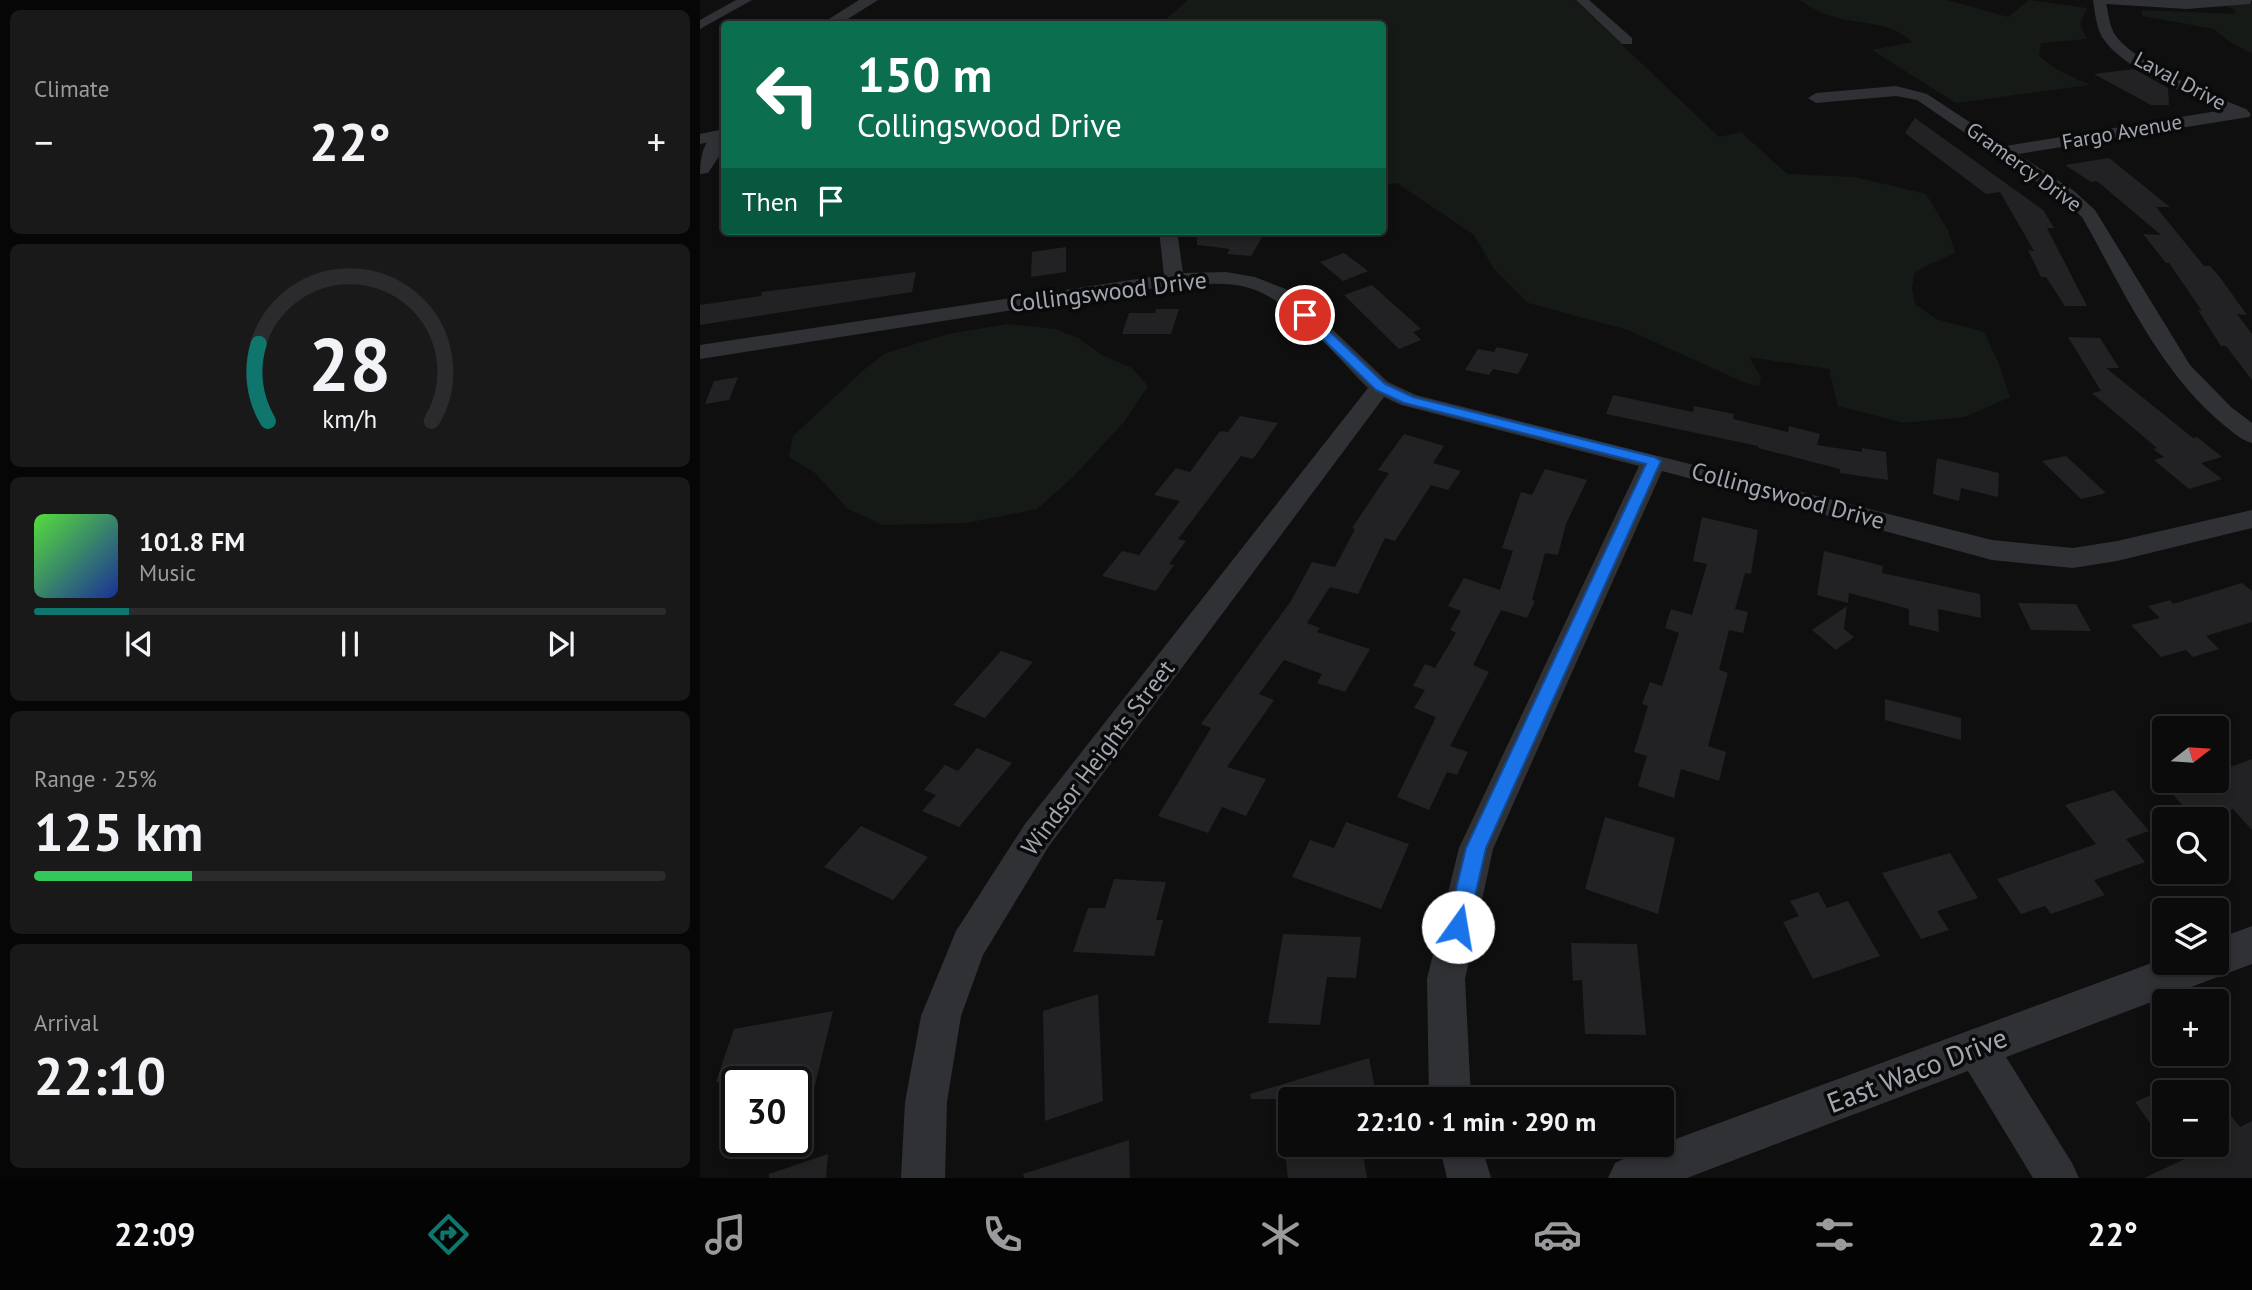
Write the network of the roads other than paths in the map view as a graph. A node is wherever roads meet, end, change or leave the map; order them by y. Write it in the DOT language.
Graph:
graph roads {
  1 [pos="746,0"];
  2 [pos="870,0"];
  3 [pos="1582,0"];
  4 [pos="2100,0"];
  5 [pos="2250,0"];
  6 [pos="834,21"];
  7 [pos="700,25"];
  8 [pos="1626,41"];
  9 [pos="1816,98"];
  10 [pos="2246,115"];
  11 [pos="721,136"];
  12 [pos="700,139"];
  13 [pos="721,139"];
  14 [pos="2005,151"];
  15 [pos="700,168"];
  16 [pos="1168,235"];
  17 [pos="1174,279"];
  18 [pos="700,352"];
  19 [pos="1380,387"];
  20 [pos="2252,435"];
  21 [pos="1654,461"];
  22 [pos="2252,519"];
  23 [pos="2252,945"];
  24 [pos="2229,954"];
  25 [pos="2171,975"];
  26 [pos="1977,1048"];
  27 [pos="1450,1087"];
  28 [pos="1463,1157"];
  29 [pos="923,1178"];
  30 [pos="1469,1178"];
  31 [pos="1630,1178"];
  32 [pos="2057,1178"];
  1 -- 7 [label="street"];
  2 -- 6 [label="street"];
  3 -- 8 [label="street"];
  4 -- 5 [label="street"];
  4 -- 10 [label="street, Laval Drive"];
  9 -- 14 [label="street, Gramercy Drive"];
  10 -- 14 [label="street, Fargo Avenue"];
  11 -- 12 [label="street"];
  13 -- 15 [label="street"];
  14 -- 20 [label="street, Gramercy Drive"];
  16 -- 17 [label="street"];
  17 -- 18 [label="street, Collingswood Drive"];
  17 -- 19 [label="street, Collingswood Drive"];
  19 -- 21 [label="street, Collingswood Drive"];
  19 -- 29 [label="street, Windsor Heights Street"];
  21 -- 22 [label="street, Collingswood Drive"];
  21 -- 27 [label="street"];
  23 -- 24 [label="street"];
  25 -- 26 [label="street, East Waco Drive"];
  26 -- 31 [label="street, East Waco Drive"];
  26 -- 32 [label="street"];
  28 -- 30 [label="street"];
}
